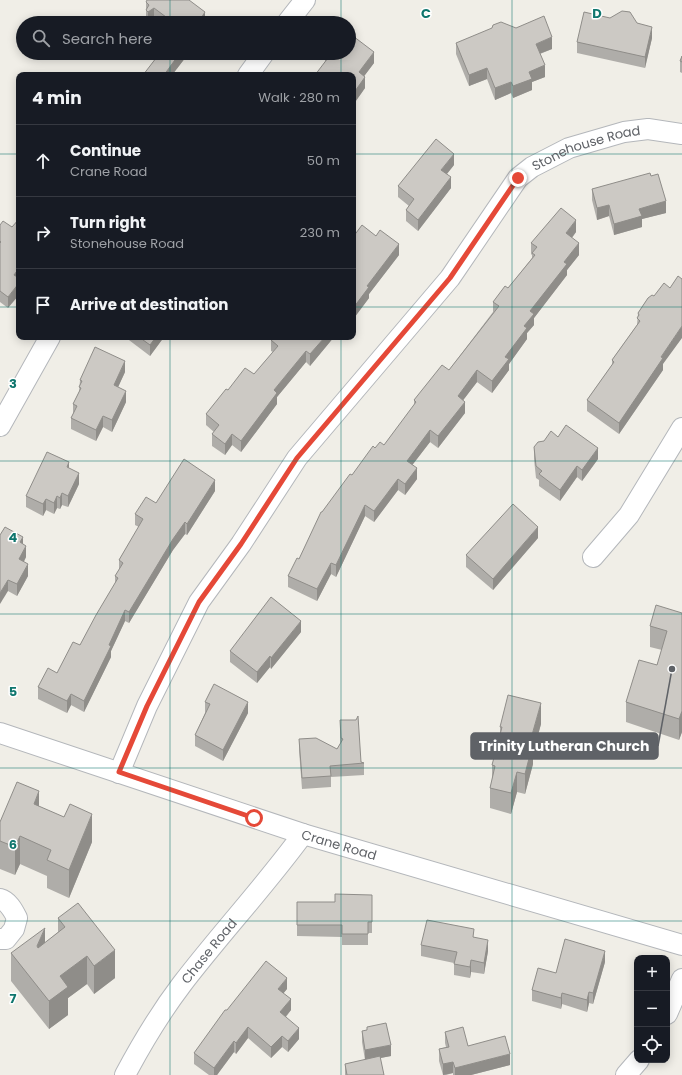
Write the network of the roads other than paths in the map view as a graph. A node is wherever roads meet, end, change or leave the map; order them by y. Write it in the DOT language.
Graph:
graph roads {
  1 [pos="305,0"];
  2 [pos="292,16"];
  3 [pos="259,60"];
  4 [pos="250,72"];
  5 [pos="682,134"];
  6 [pos="48,340"];
  7 [pos="0,426"];
  8 [pos="682,428"];
  9 [pos="593,557"];
  10 [pos="0,733"];
  11 [pos="119,772"];
  12 [pos="303,834"];
  13 [pos="0,899"];
  14 [pos="0,939"];
  15 [pos="682,945"];
  16 [pos="682,979"];
  17 [pos="670,1007"];
  18 [pos="636,1063"];
  19 [pos="126,1075"];
  20 [pos="626,1075"];
  1 -- 2 [label="street"];
  3 -- 4 [label="street"];
  5 -- 11 [label="street, Stonehouse Road"];
  6 -- 7 [label="street"];
  8 -- 9 [label="street"];
  10 -- 11 [label="street, Crane Road"];
  11 -- 12 [label="street, Crane Road"];
  12 -- 15 [label="street, Crane Road"];
  12 -- 19 [label="street, Chase Road"];
  13 -- 14 [label="street"];
  16 -- 17 [label="street"];
  18 -- 20 [label="street"];
}
